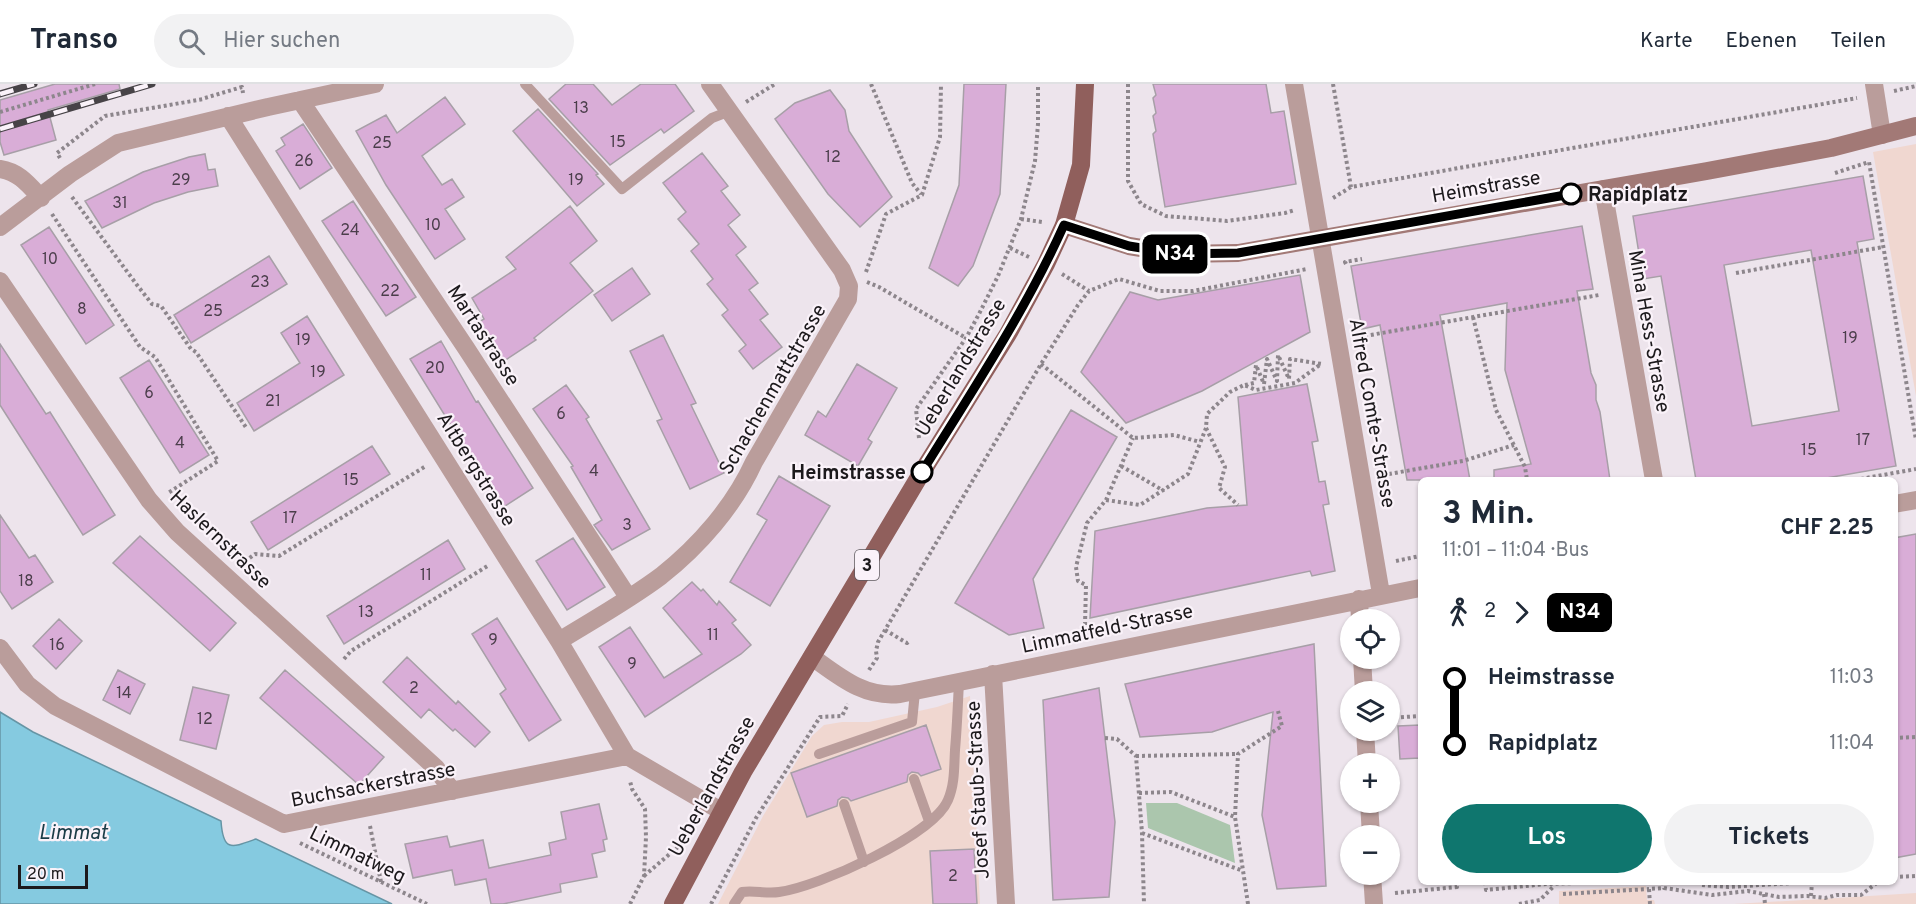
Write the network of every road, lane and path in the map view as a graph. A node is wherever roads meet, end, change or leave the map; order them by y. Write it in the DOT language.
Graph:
graph roads {
  1 [pos="95,84"];
  2 [pos="375,84"];
  3 [pos="525,84"];
  4 [pos="710,84"];
  5 [pos="775,84"];
  6 [pos="871,84"];
  7 [pos="941,84"];
  8 [pos="1038,84"];
  9 [pos="1085,84"];
  10 [pos="1128,84"];
  11 [pos="1294,84"];
  12 [pos="1333,84"];
  13 [pos="1916,86"];
  14 [pos="1875,89"];
  15 [pos="300,100"];
  16 [pos="730,111"];
  17 [pos="0,112"];
  18 [pos="228,116"];
  19 [pos="208,121"];
  20 [pos="1916,126"];
  21 [pos="1882,135"];
  22 [pos="65,147"];
  23 [pos="0,169"];
  24 [pos="1835,173"];
  25 [pos="1872,181"];
  26 [pos="61,182"];
  27 [pos="1864,182"];
  28 [pos="1351,187"];
  29 [pos="1603,189"];
  30 [pos="922,195"];
  31 [pos="41,198"];
  32 [pos="1314,206"];
  33 [pos="1064,225"];
  34 [pos="0,227"];
  35 [pos="1320,240"];
  36 [pos="1883,247"];
  37 [pos="1362,259"];
  38 [pos="1305,269"];
  39 [pos="1736,273"];
  40 [pos="1347,274"];
  41 [pos="0,281"];
  42 [pos="1599,295"];
  43 [pos="1473,317"];
  44 [pos="1359,337"];
  45 [pos="966,338"];
  46 [pos="1041,364"];
  47 [pos="1244,385"];
  48 [pos="916,409"];
  49 [pos="1206,428"];
  50 [pos="247,429"];
  51 [pos="1133,438"];
  52 [pos="1916,440"];
  53 [pos="1200,442"];
  54 [pos="1514,445"];
  55 [pos="442,456"];
  56 [pos="1121,466"];
  57 [pos="1916,469"];
  58 [pos="1383,475"];
  59 [pos="1527,477"];
  60 [pos="1653,477"];
  61 [pos="1871,477"];
  62 [pos="1164,491"];
  63 [pos="1106,500"];
  64 [pos="1916,500"];
  65 [pos="152,503"];
  66 [pos="1898,503"];
  67 [pos="1238,505"];
  68 [pos="505,556"];
  69 [pos="1418,556"];
  70 [pos="1398,560"];
  71 [pos="225,577"];
  72 [pos="1418,588"];
  73 [pos="1381,594"];
  74 [pos="628,597"];
  75 [pos="1359,599"];
  76 [pos="1359,609"];
  77 [pos="1085,625"];
  78 [pos="885,630"];
  79 [pos="559,641"];
  80 [pos="908,642"];
  81 [pos="0,648"];
  82 [pos="812,657"];
  83 [pos="330,672"];
  84 [pos="993,674"];
  85 [pos="959,681"];
  86 [pos="857,688"];
  87 [pos="915,692"];
  88 [pos="1278,711"];
  89 [pos="1418,716"];
  90 [pos="1400,717"];
  91 [pos="1916,737"];
  92 [pos="1105,738"];
  93 [pos="1898,738"];
  94 [pos="819,754"];
  95 [pos="1238,754"];
  96 [pos="627,756"];
  97 [pos="1136,756"];
  98 [pos="914,779"];
  99 [pos="632,789"];
  100 [pos="452,791"];
  101 [pos="1139,793"];
  102 [pos="844,804"];
  103 [pos="366,808"];
  104 [pos="721,811"];
  105 [pos="1235,818"];
  106 [pos="929,821"];
  107 [pos="284,824"];
  108 [pos="1142,833"];
  109 [pos="864,862"];
  110 [pos="1243,871"];
  111 [pos="1916,876"];
  112 [pos="1898,877"];
  113 [pos="381,882"];
  114 [pos="1373,885"];
  115 [pos="1457,885"];
  116 [pos="1485,885"];
  117 [pos="1536,885"];
  118 [pos="1555,885"];
  119 [pos="1664,885"];
  120 [pos="1702,885"];
  121 [pos="1754,885"];
  122 [pos="1811,885"];
  123 [pos="1875,885"];
  124 [pos="1664,888"];
  125 [pos="1649,889"];
  126 [pos="1755,892"];
  127 [pos="1395,893"];
  128 [pos="1563,894"];
  129 [pos="1764,894"];
  130 [pos="1811,896"];
  131 [pos="427,904"];
  132 [pos="630,904"];
  133 [pos="673,904"];
  134 [pos="711,904"];
  135 [pos="734,904"];
  136 [pos="1006,904"];
  137 [pos="1144,904"];
  138 [pos="1248,904"];
  139 [pos="1374,904"];
  140 [pos="1519,904"];
  141 [pos="1650,904"];
  142 [pos="1765,904"];
  1 -- 17 [label="path"];
  2 -- 15 [label="street"];
  3 -- 16 [label="lane"];
  4 -- 16 [label="street, Schachenmattstrasse"];
  5 -- 16 [label="path"];
  6 -- 30 [label="path"];
  7 -- 30 [label="path"];
  8 -- 45 [label="path"];
  9 -- 33 [label="main road, Ueberlandstrasse / 3"];
  10 -- 32 [label="path"];
  11 -- 32 [label="street, Alfred Comte-Strasse"];
  12 -- 28 [label="path"];
  13 -- 14 [label="path"];
  14 -- 21 [label="street"];
  14 -- 28 [label="path"];
  15 -- 18 [label="street"];
  15 -- 74 [label="street, Martastrasse"];
  16 -- 74 [label="street, Schachenmattstrasse"];
  18 -- 19 [label="street"];
  18 -- 55 [label="street, Altbergstrasse"];
  19 -- 22 [label="path"];
  19 -- 26 [label="street"];
  20 -- 21 [label="street, Heimstrasse"];
  21 -- 29 [label="street, Heimstrasse"];
  23 -- 31 [label="street"];
  24 -- 25 [label="path"];
  25 -- 27 [label="path"];
  25 -- 36 [label="path"];
  26 -- 31 [label="street"];
  26 -- 50 [label="path"];
  28 -- 32 [label="path"];
  29 -- 35 [label="street, Heimstrasse"];
  29 -- 60 [label="street, Mina Hess-Strasse"];
  30 -- 45 [label="path"];
  31 -- 34 [label="street"];
  31 -- 65 [label="path"];
  32 -- 35 [label="street, Alfred Comte-Strasse"];
  33 -- 35 [label="street, Heimstrasse"];
  33 -- 82 [label="main road, Ueberlandstrasse / 3"];
  35 -- 73 [label="street, Alfred Comte-Strasse"];
  36 -- 39 [label="path"];
  36 -- 52 [label="path"];
  37 -- 40 [label="path"];
  38 -- 46 [label="path"];
  41 -- 65 [label="street, Haslernstrasse"];
  42 -- 43 [label="path"];
  43 -- 44 [label="path"];
  43 -- 54 [label="path"];
  45 -- 48 [label="path"];
  46 -- 51 [label="path"];
  46 -- 78 [label="path"];
  47 -- 47 [label="path"];
  47 -- 49 [label="path"];
  49 -- 53 [label="path"];
  49 -- 67 [label="path"];
  51 -- 53 [label="path"];
  51 -- 56 [label="path"];
  53 -- 62 [label="path"];
  54 -- 58 [label="path"];
  54 -- 59 [label="path"];
  55 -- 68 [label="street, Altbergstrasse"];
  55 -- 71 [label="path"];
  56 -- 62 [label="path"];
  56 -- 63 [label="path"];
  57 -- 61 [label="path"];
  62 -- 63 [label="path"];
  63 -- 77 [label="path"];
  64 -- 66 [label="street"];
  65 -- 71 [label="street, Haslernstrasse"];
  68 -- 79 [label="street, Altbergstrasse"];
  68 -- 83 [label="path"];
  69 -- 70 [label="path"];
  71 -- 83 [label="street, Haslernstrasse"];
  72 -- 73 [label="street, Limmatfeld-Strasse"];
  73 -- 75 [label="street, Limmatfeld-Strasse"];
  74 -- 79 [label="street, Schachenmattstrasse"];
  75 -- 76 [label="street"];
  75 -- 84 [label="street, Limmatfeld-Strasse"];
  78 -- 80 [label="path"];
  78 -- 86 [label="path"];
  79 -- 96 [label="street, Altbergstrasse"];
  81 -- 107 [label="street, Buchsackerstrasse"];
  82 -- 86 [label="street, Limmatfeld-Strasse"];
  82 -- 104 [label="main road, Ueberlandstrasse / 3"];
  83 -- 100 [label="street, Haslernstrasse"];
  84 -- 85 [label="street, Limmatfeld-Strasse"];
  84 -- 136 [label="street, Josef Staub-Strasse"];
  85 -- 87 [label="street, Limmatfeld-Strasse"];
  85 -- 106 [label="lane"];
  86 -- 87 [label="street, Limmatfeld-Strasse"];
  86 -- 134 [label="path"];
  87 -- 94 [label="lane"];
  88 -- 95 [label="path"];
  89 -- 90 [label="path"];
  91 -- 93 [label="path"];
  92 -- 97 [label="path"];
  95 -- 97 [label="path"];
  95 -- 105 [label="path"];
  96 -- 100 [label="street, Buchsackerstrasse"];
  96 -- 104 [label="street, Altbergstrasse"];
  97 -- 101 [label="path"];
  98 -- 106 [label="lane"];
  99 -- 132 [label="path"];
  100 -- 103 [label="street, Buchsackerstrasse"];
  101 -- 105 [label="path"];
  101 -- 108 [label="path"];
  102 -- 109 [label="lane"];
  103 -- 107 [label="street, Buchsackerstrasse"];
  103 -- 113 [label="path"];
  104 -- 133 [label="main road, Ueberlandstrasse / 3"];
  105 -- 110 [label="path"];
  106 -- 109 [label="lane"];
  107 -- 113 [label="path, Limmatweg"];
  108 -- 110 [label="path"];
  108 -- 137 [label="path"];
  109 -- 135 [label="lane"];
  110 -- 138 [label="path"];
  111 -- 112 [label="path"];
  113 -- 131 [label="path, Limmatweg"];
  114 -- 139 [label="street"];
  115 -- 127 [label="path"];
  116 -- 117 [label="path"];
  118 -- 140 [label="path"];
  119 -- 124 [label="path"];
  120 -- 121 [label="path"];
  121 -- 126 [label="path"];
  122 -- 130 [label="path"];
  123 -- 130 [label="path"];
  124 -- 125 [label="path"];
  124 -- 126 [label="path"];
  125 -- 128 [label="path"];
  125 -- 141 [label="path"];
  126 -- 129 [label="path"];
  129 -- 130 [label="path"];
  129 -- 142 [label="path"];
}
